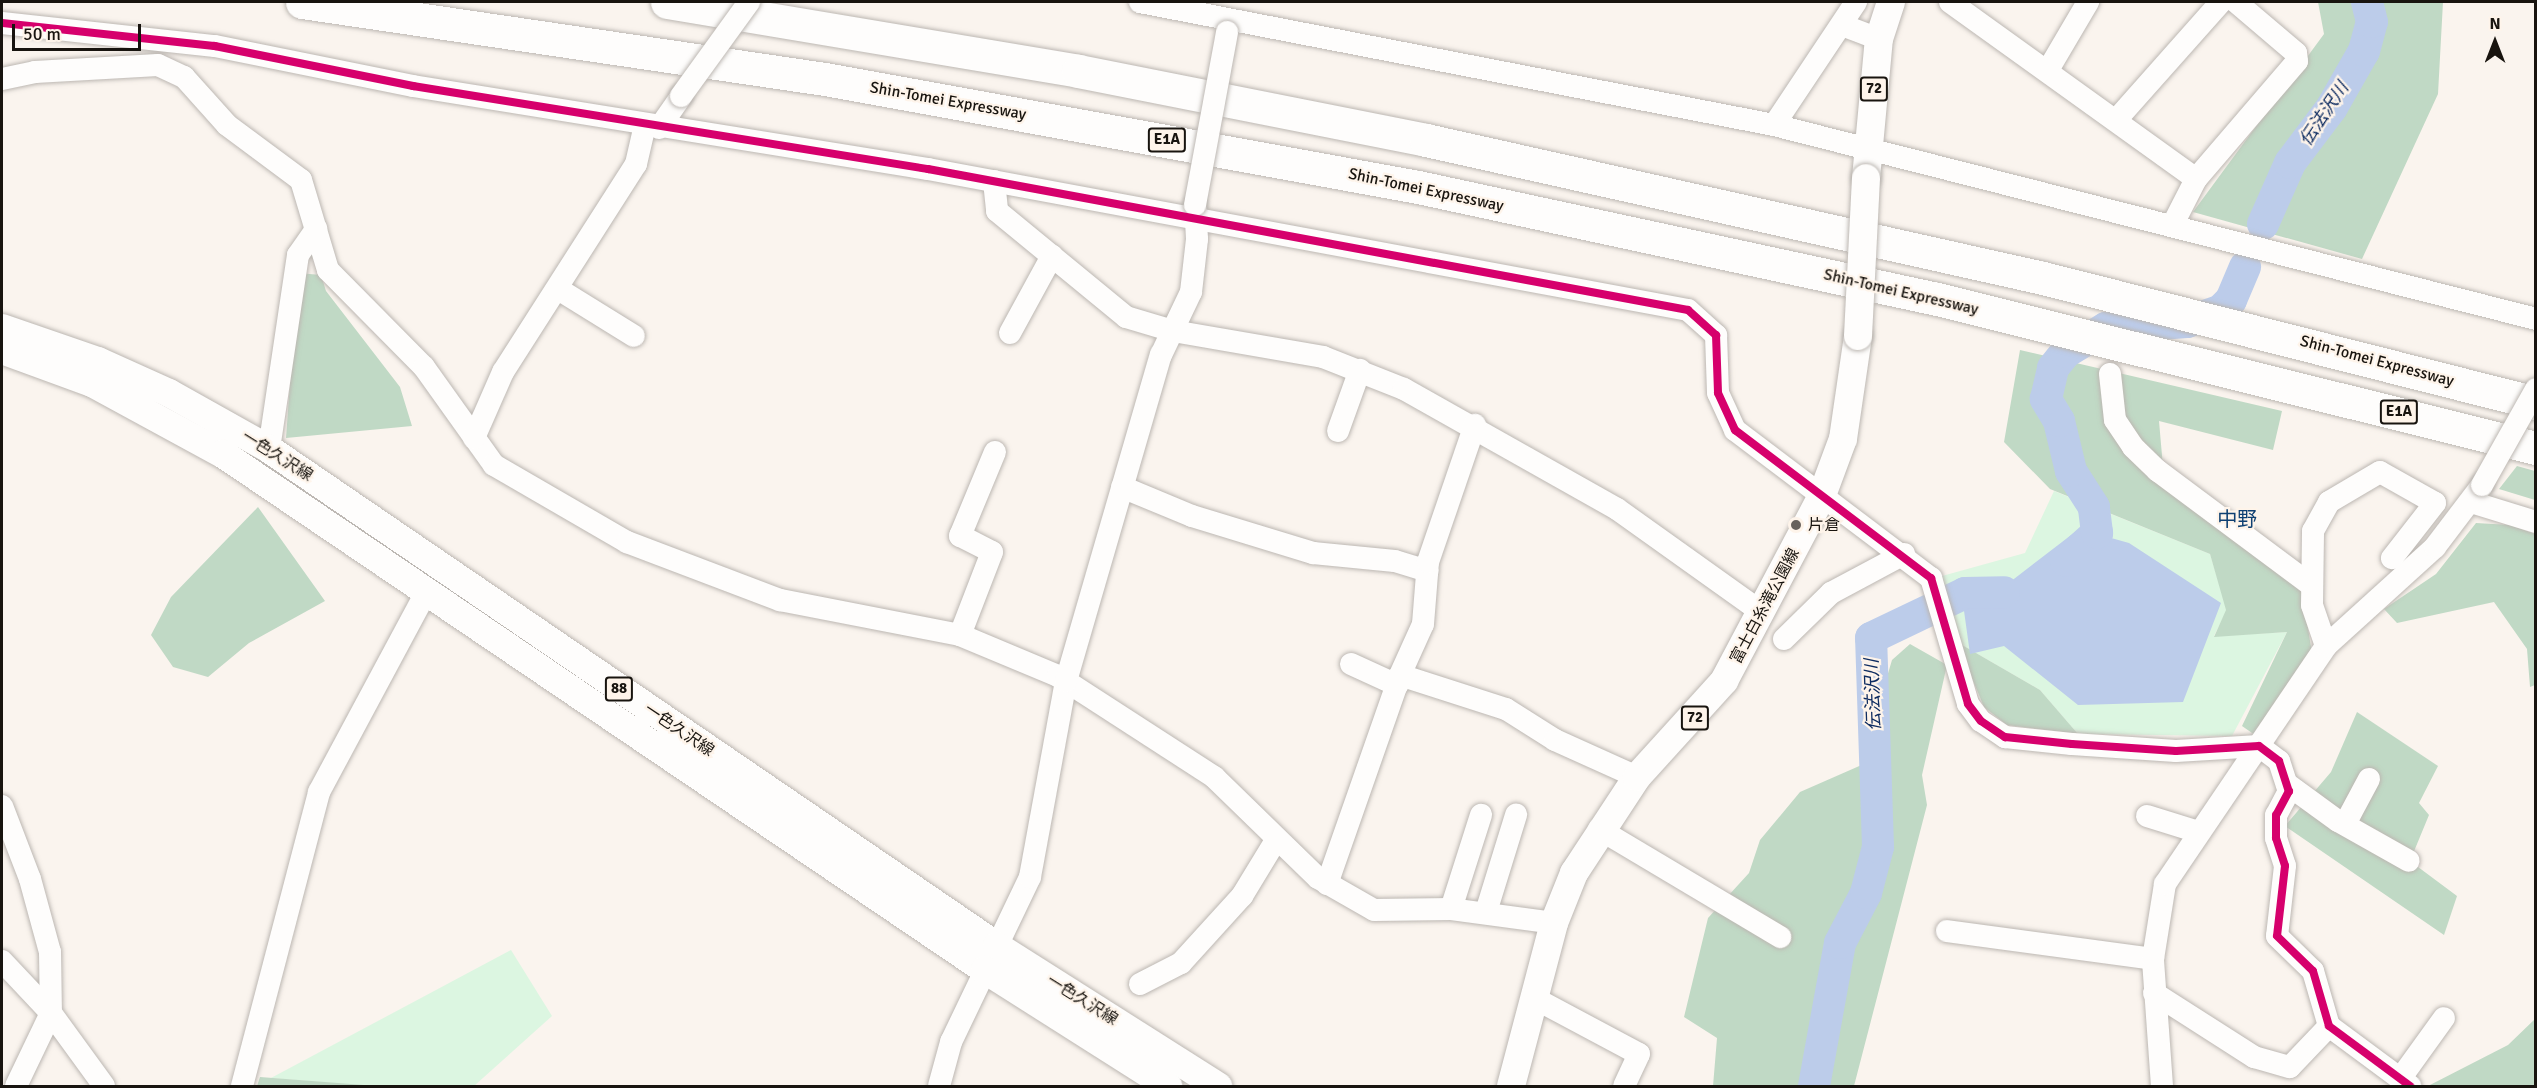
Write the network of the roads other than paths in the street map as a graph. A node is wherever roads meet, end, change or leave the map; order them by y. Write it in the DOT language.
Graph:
graph roads {
  1 [pos="302,2"];
  2 [pos="667,2"];
  3 [pos="749,2"];
  4 [pos="1140,2"];
  5 [pos="1856,2"];
  6 [pos="1891,2"];
  7 [pos="1950,2"];
  8 [pos="2088,2"];
  9 [pos="2222,2"];
  10 [pos="2236,2"];
  11 [pos="1227,17"];
  12 [pos="2,23"];
  13 [pos="1842,25"];
  14 [pos="1880,39"];
  15 [pos="2048,70"];
  16 [pos="2,79"];
  17 [pos="2117,120"];
  18 [pos="1774,125"];
  19 [pos="652,127"];
  20 [pos="1867,164"];
  21 [pos="2196,179"];
  22 [pos="994,181"];
  23 [pos="1196,211"];
  24 [pos="2173,224"];
  25 [pos="316,229"];
  26 [pos="1052,256"];
  27 [pos="558,289"];
  28 [pos="2535,319"];
  29 [pos="2,328"];
  30 [pos="1173,331"];
  31 [pos="1010,333"];
  32 [pos="634,336"];
  33 [pos="2,350"];
  34 [pos="1360,370"];
  35 [pos="2110,374"];
  36 [pos="2535,389"];
  37 [pos="2535,403"];
  38 [pos="1475,425"];
  39 [pos="1338,431"];
  40 [pos="474,438"];
  41 [pos="2535,448"];
  42 [pos="269,449"];
  43 [pos="995,452"];
  44 [pos="1122,487"];
  45 [pos="2476,493"];
  46 [pos="1821,498"];
  47 [pos="2535,522"];
  48 [pos="1904,554"];
  49 [pos="2392,558"];
  50 [pos="1427,571"];
  51 [pos="2311,585"];
  52 [pos="427,591"];
  53 [pos="1763,613"];
  54 [pos="960,635"];
  55 [pos="1784,639"];
  56 [pos="2326,646"];
  57 [pos="1351,664"];
  58 [pos="1399,680"];
  59 [pos="1066,681"];
  60 [pos="2259,746"];
  61 [pos="1637,777"];
  62 [pos="2369,779"];
  63 [pos="2287,784"];
  64 [pos="2,806"];
  65 [pos="1481,815"];
  66 [pos="1516,815"];
  67 [pos="2147,816"];
  68 [pos="2345,824"];
  69 [pos="1599,829"];
  70 [pos="2198,832"];
  71 [pos="1276,840"];
  72 [pos="2409,861"];
  73 [pos="1327,884"];
  74 [pos="1451,909"];
  75 [pos="1486,912"];
  76 [pos="1554,923"];
  77 [pos="1947,931"];
  78 [pos="1780,937"];
  79 [pos="991,958"];
  80 [pos="2154,958"];
  81 [pos="2,961"];
  82 [pos="1140,984"];
  83 [pos="2154,993"];
  84 [pos="1534,998"];
  85 [pos="51,1014"];
  86 [pos="2444,1017"];
  87 [pos="2329,1026"];
  88 [pos="99,1081"];
  89 [pos="2405,1083"];
  90 [pos="16,1086"];
  91 [pos="242,1086"];
  92 [pos="939,1086"];
  93 [pos="1168,1086"];
  94 [pos="1218,1086"];
  95 [pos="1511,1086"];
  96 [pos="1624,1086"];
  97 [pos="2162,1086"];
  1 -- 41 [label="highway, Shin-Tomei Expressway / E1A"];
  2 -- 37 [label="highway, Shin-Tomei Expressway"];
  3 -- 19 [label="street, bridge"];
  4 -- 11 [label="street"];
  5 -- 13 [label="street"];
  6 -- 14 [label="main road, 富士白糸滝公園線 / 72"];
  7 -- 15 [label="street"];
  8 -- 15 [label="street"];
  9 -- 17 [label="street"];
  10 -- 21 [label="street"];
  11 -- 18 [label="street"];
  11 -- 23 [label="street, bridge"];
  12 -- 19 [label="street"];
  13 -- 14 [label="street"];
  13 -- 18 [label="street"];
  14 -- 20 [label="main road, 富士白糸滝公園線 / 72"];
  15 -- 17 [label="street"];
  16 -- 25 [label="street"];
  17 -- 21 [label="street"];
  18 -- 20 [label="street"];
  19 -- 22 [label="street"];
  19 -- 27 [label="street"];
  20 -- 24 [label="street"];
  20 -- 46 [label="main road, 富士白糸滝公園線 / 72, bridge"];
  21 -- 24 [label="street"];
  22 -- 23 [label="street"];
  22 -- 26 [label="street"];
  23 -- 30 [label="street"];
  23 -- 46 [label="street"];
  24 -- 28 [label="street"];
  25 -- 40 [label="street"];
  25 -- 42 [label="street"];
  26 -- 30 [label="street"];
  26 -- 31 [label="street"];
  27 -- 32 [label="street"];
  27 -- 40 [label="street"];
  29 -- 42 [label="main road, 一色久沢線 / 88"];
  30 -- 34 [label="street"];
  30 -- 44 [label="street"];
  33 -- 52 [label="main road, 一色久沢線 / 88"];
  34 -- 38 [label="street"];
  34 -- 39 [label="street"];
  35 -- 51 [label="street"];
  36 -- 45 [label="street, bridge"];
  38 -- 50 [label="street"];
  38 -- 53 [label="street"];
  40 -- 54 [label="street"];
  42 -- 79 [label="main road, 一色久沢線 / 88"];
  43 -- 54 [label="street"];
  44 -- 50 [label="street"];
  44 -- 59 [label="street"];
  45 -- 47 [label="street"];
  45 -- 56 [label="street"];
  46 -- 48 [label="street"];
  46 -- 53 [label="main road, 富士白糸滝公園線 / 72"];
  48 -- 55 [label="street"];
  48 -- 60 [label="street"];
  49 -- 51 [label="street"];
  50 -- 58 [label="street"];
  51 -- 56 [label="street"];
  52 -- 79 [label="main road, 一色久沢線 / 88"];
  52 -- 91 [label="street"];
  53 -- 61 [label="main road, 富士白糸滝公園線 / 72"];
  54 -- 59 [label="street"];
  56 -- 60 [label="street"];
  57 -- 58 [label="street"];
  58 -- 61 [label="street"];
  58 -- 73 [label="street"];
  59 -- 71 [label="street"];
  59 -- 79 [label="street"];
  60 -- 63 [label="street"];
  60 -- 70 [label="street"];
  61 -- 69 [label="main road, 富士白糸滝公園線 / 72"];
  62 -- 68 [label="street"];
  63 -- 68 [label="street"];
  63 -- 87 [label="street"];
  64 -- 85 [label="street"];
  65 -- 74 [label="street"];
  66 -- 75 [label="street"];
  67 -- 70 [label="street"];
  68 -- 72 [label="street"];
  69 -- 76 [label="main road, 富士白糸滝公園線 / 72"];
  69 -- 78 [label="street"];
  70 -- 80 [label="street"];
  71 -- 73 [label="street"];
  71 -- 82 [label="street"];
  73 -- 74 [label="street"];
  74 -- 75 [label="street"];
  75 -- 76 [label="street"];
  76 -- 84 [label="main road, 富士白糸滝公園線 / 72"];
  77 -- 80 [label="street"];
  79 -- 92 [label="street"];
  79 -- 93 [label="main road, 一色久沢線 / 88"];
  79 -- 94 [label="main road, 一色久沢線 / 88"];
  80 -- 83 [label="street"];
  81 -- 85 [label="street"];
  83 -- 87 [label="street"];
  83 -- 97 [label="street"];
  84 -- 95 [label="main road, 富士白糸滝公園線 / 72"];
  84 -- 96 [label="street"];
  85 -- 88 [label="street"];
  85 -- 90 [label="street"];
  86 -- 89 [label="street"];
  87 -- 89 [label="street"];
}
